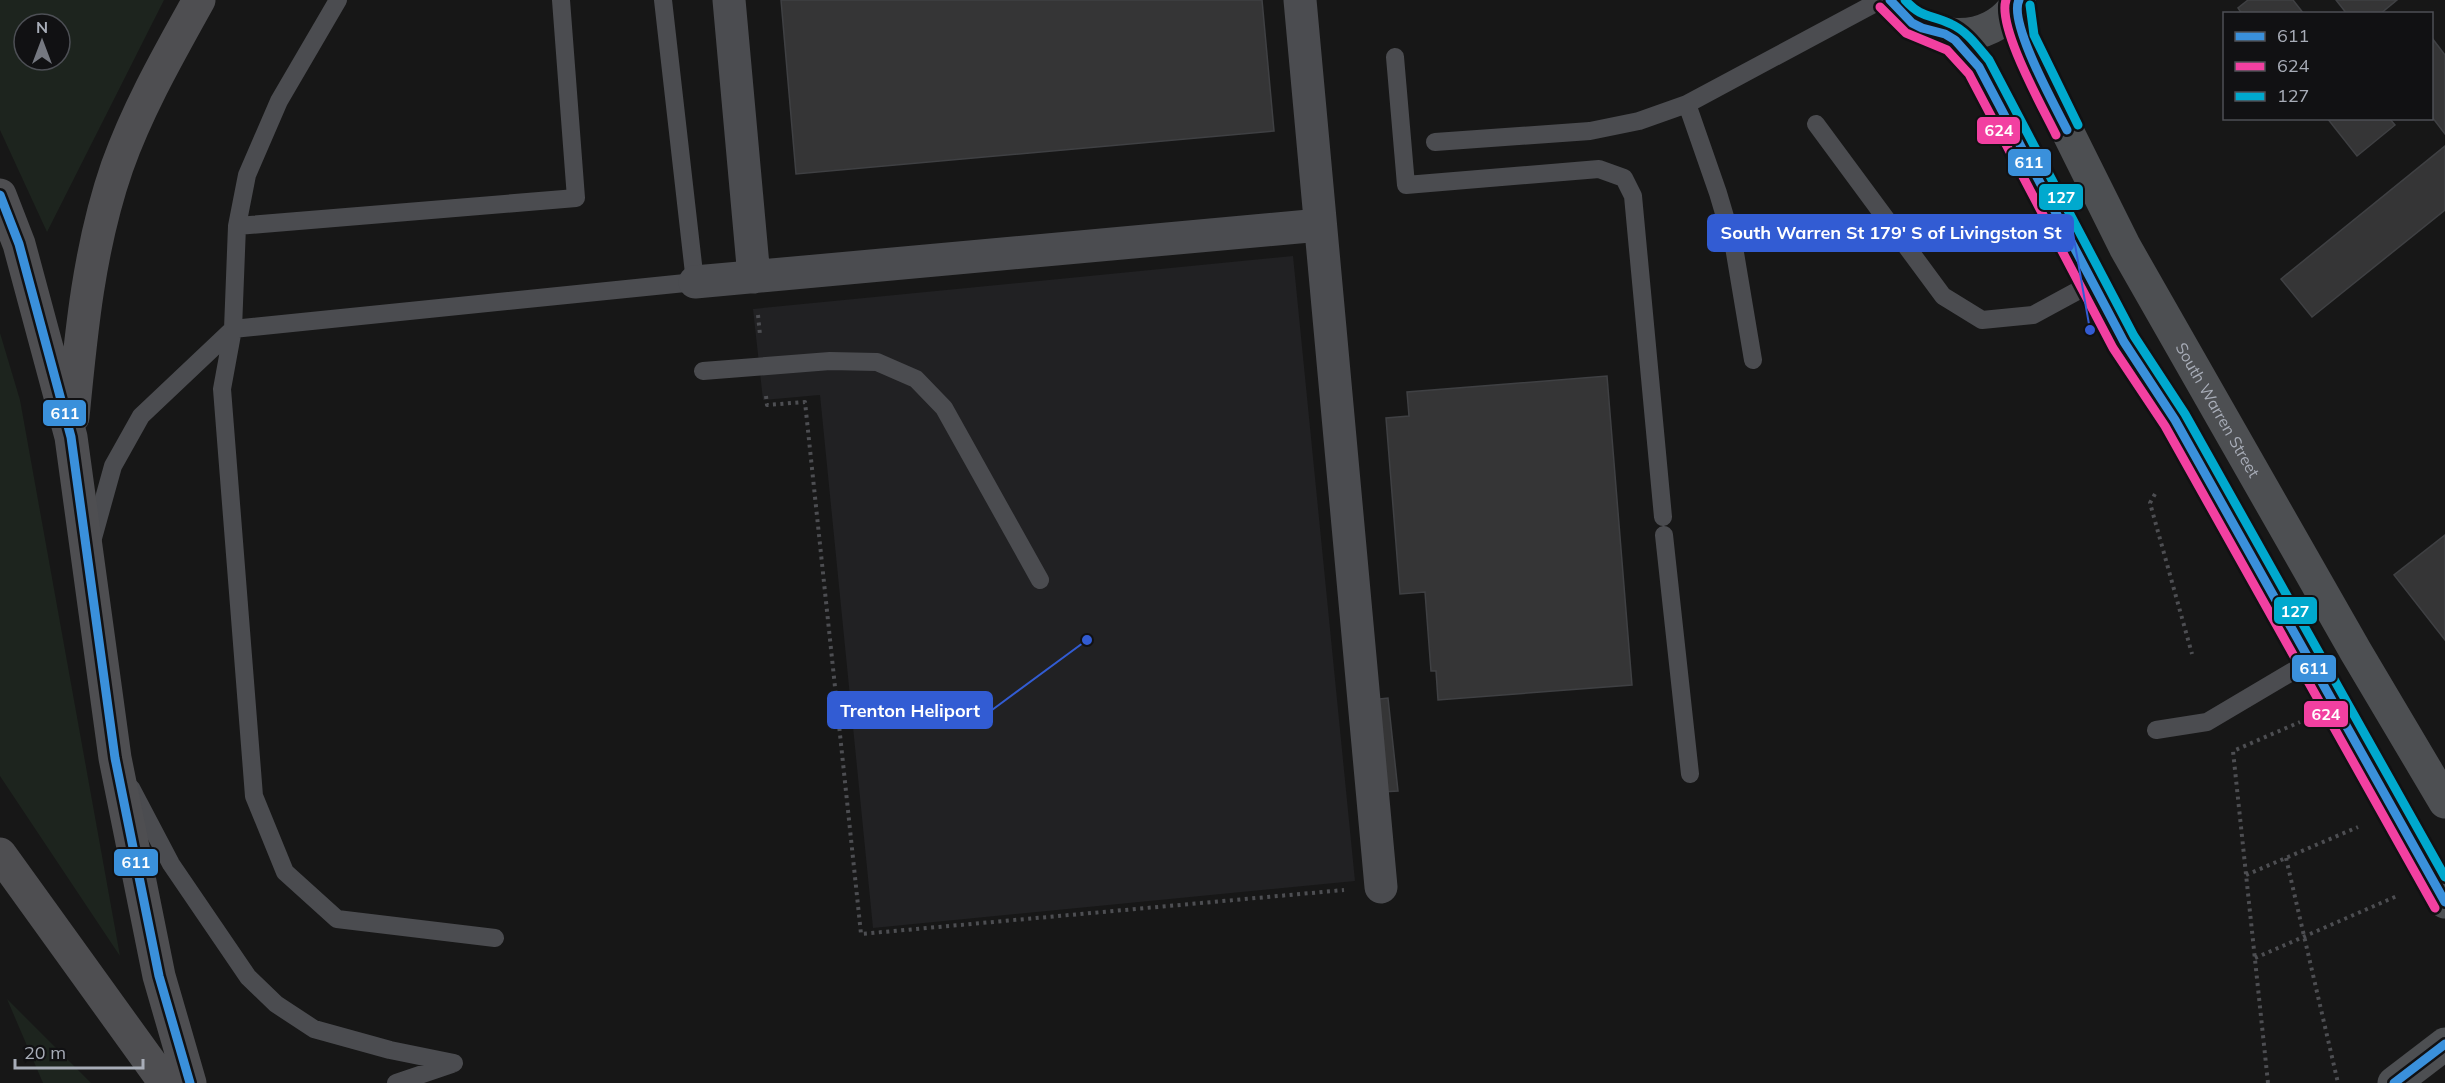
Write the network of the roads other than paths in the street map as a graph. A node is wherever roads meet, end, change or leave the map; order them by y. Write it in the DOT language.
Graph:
graph roads {
  1 [pos="199,0"];
  2 [pos="338,0"];
  3 [pos="561,0"];
  4 [pos="663,0"];
  5 [pos="729,0"];
  6 [pos="1300,0"];
  7 [pos="1881,0"];
  8 [pos="1890,0"];
  9 [pos="2017,3"];
  10 [pos="1947,35"];
  11 [pos="1395,57"];
  12 [pos="1687,104"];
  13 [pos="1816,124"];
  14 [pos="1435,142"];
  15 [pos="0,195"];
  16 [pos="1320,225"];
  17 [pos="237,226"];
  18 [pos="754,277"];
  19 [pos="695,282"];
  20 [pos="2092,283"];
  21 [pos="233,329"];
  22 [pos="1753,360"];
  23 [pos="703,371"];
  24 [pos="70,437"];
  25 [pos="86,560"];
  26 [pos="1040,580"];
  27 [pos="2310,661"];
  28 [pos="2156,730"];
  29 [pos="115,758"];
  30 [pos="1689,774"];
  31 [pos="2445,802"];
  32 [pos="0,854"];
  33 [pos="1381,887"];
  34 [pos="2445,902"];
  35 [pos="495,938"];
  36 [pos="2445,1044"];
  37 [pos="165,1083"];
  38 [pos="190,1083"];
  39 [pos="396,1083"];
  40 [pos="2394,1083"];
  1 -- 24 [label="highway"];
  2 -- 17 [label="lane"];
  3 -- 17 [label="lane"];
  4 -- 19 [label="lane"];
  5 -- 18 [label="street"];
  6 -- 16 [label="street"];
  7 -- 12 [label="lane"];
  8 -- 10 [label="main road"];
  9 -- 10 [label="main road"];
  9 -- 31 [label="main road, South Warren Street"];
  10 -- 20 [label="main road"];
  11 -- 30 [label="lane"];
  12 -- 14 [label="lane"];
  12 -- 22 [label="lane"];
  13 -- 20 [label="lane"];
  15 -- 24 [label="highway"];
  16 -- 18 [label="street"];
  16 -- 33 [label="street"];
  17 -- 21 [label="lane"];
  18 -- 19 [label="street"];
  19 -- 21 [label="lane"];
  20 -- 27 [label="main road"];
  21 -- 25 [label="lane"];
  21 -- 35 [label="lane"];
  23 -- 26 [label="lane"];
  24 -- 25 [label="highway"];
  25 -- 29 [label="highway"];
  27 -- 28 [label="lane"];
  27 -- 34 [label="main road"];
  29 -- 38 [label="highway"];
  29 -- 39 [label="lane"];
  32 -- 37 [label="highway"];
  36 -- 40 [label="main road"];
}
